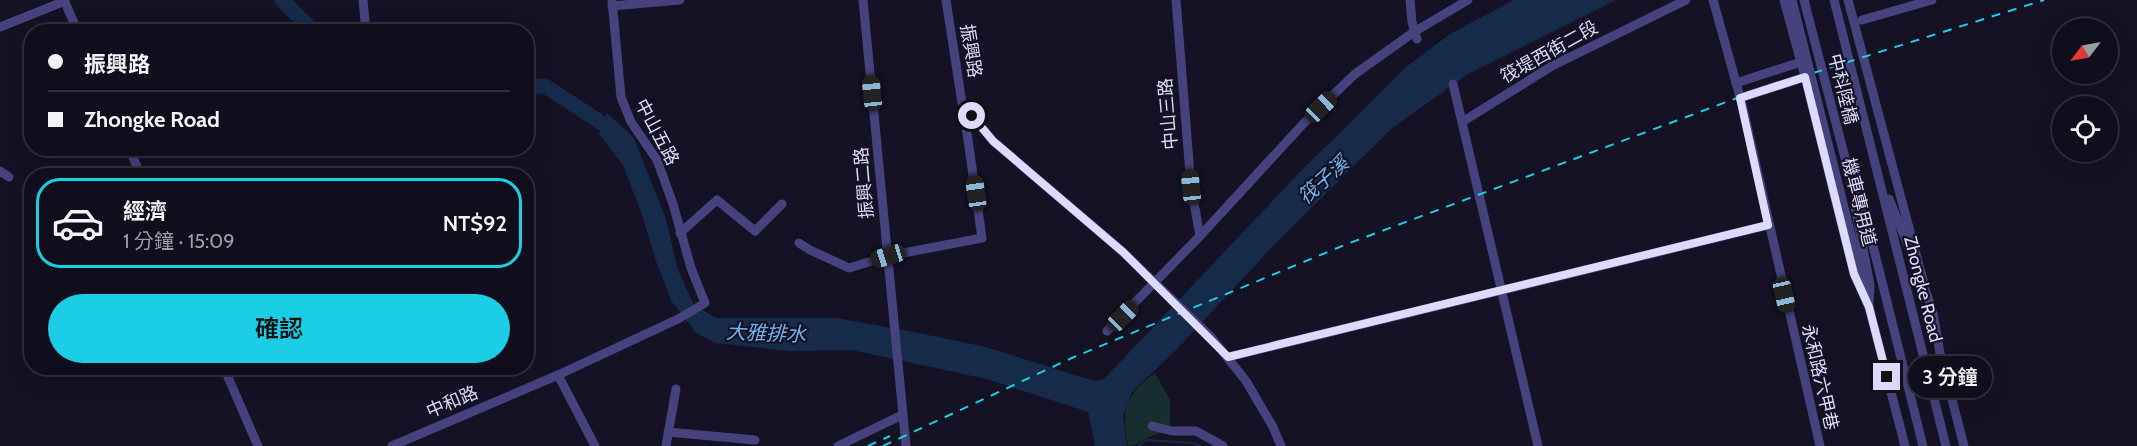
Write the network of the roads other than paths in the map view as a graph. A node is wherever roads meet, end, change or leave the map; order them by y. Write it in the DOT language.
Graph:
graph roads {
  1 [pos="363,0"];
  2 [pos="680,0"];
  3 [pos="863,0"];
  4 [pos="946,0"];
  5 [pos="1176,0"];
  6 [pos="1410,0"];
  7 [pos="1468,0"];
  8 [pos="1686,0"];
  9 [pos="1713,0"];
  10 [pos="1804,0"];
  11 [pos="1834,0"];
  12 [pos="1848,0"];
  13 [pos="1932,0"];
  14 [pos="65,1"];
  15 [pos="1788,1"];
  16 [pos="612,3"];
  17 [pos="1862,20"];
  18 [pos="75,24"];
  19 [pos="365,24"];
  20 [pos="0,27"];
  21 [pos="1416,36"];
  22 [pos="1801,62"];
  23 [pos="1805,77"];
  24 [pos="1736,83"];
  25 [pos="1453,84"];
  26 [pos="1740,98"];
  27 [pos="962,103"];
  28 [pos="1462,122"];
  29 [pos="0,171"];
  30 [pos="1879,175"];
  31 [pos="9,177"];
  32 [pos="1852,185"];
  33 [pos="782,204"];
  34 [pos="1768,225"];
  35 [pos="680,233"];
  36 [pos="1200,236"];
  37 [pos="799,243"];
  38 [pos="888,256"];
  39 [pos="1923,280"];
  40 [pos="1155,284"];
  41 [pos="1501,290"];
  42 [pos="705,303"];
  43 [pos="1869,307"];
  44 [pos="1107,332"];
  45 [pos="1228,357"];
  46 [pos="227,375"];
  47 [pos="558,375"];
  48 [pos="676,389"];
  49 [pos="902,415"];
  50 [pos="1152,426"];
  51 [pos="668,432"];
  52 [pos="755,440"];
  53 [pos="258,446"];
  54 [pos="392,446"];
  55 [pos="595,446"];
  56 [pos="666,446"];
  57 [pos="838,446"];
  58 [pos="906,446"];
  59 [pos="1223,446"];
  60 [pos="1281,446"];
  61 [pos="1538,446"];
  62 [pos="1820,446"];
  63 [pos="1905,446"];
  64 [pos="1923,446"];
  65 [pos="1946,446"];
  66 [pos="1964,446"];
  1 -- 19 [label="street"];
  2 -- 16 [label="street, 中山五路"];
  3 -- 38 [label="street, 振興二路"];
  4 -- 27 [label="street, 振興路"];
  5 -- 36 [label="street, 中山三路"];
  6 -- 21 [label="street"];
  7 -- 21 [label="street"];
  8 -- 28 [label="street, 筏堤西街二段"];
  9 -- 24 [label="street, 永和路六甲巷"];
  10 -- 32 [label="street, 中科陸橋"];
  11 -- 30 [label="street, 中科陸橋"];
  12 -- 39 [label="street"];
  13 -- 17 [label="street"];
  14 -- 18 [label="street"];
  14 -- 20 [label="street"];
  15 -- 22 [label="street"];
  15 -- 43 [label="street, 機車專用道, bridge"];
  16 -- 35 [label="street, 中山五路"];
  21 -- 36 [label="street"];
  22 -- 23 [label="street"];
  22 -- 24 [label="street"];
  23 -- 26 [label="street"];
  23 -- 43 [label="street"];
  24 -- 26 [label="street, 永和路六甲巷"];
  25 -- 28 [label="street"];
  26 -- 34 [label="street, 永和路六甲巷"];
  27 -- 38 [label="street"];
  27 -- 40 [label="street, 振興路"];
  28 -- 41 [label="street"];
  29 -- 31 [label="street"];
  30 -- 39 [label="street"];
  30 -- 65 [label="street, Zhongke Road"];
  32 -- 43 [label="street"];
  32 -- 64 [label="street"];
  33 -- 35 [label="street"];
  34 -- 41 [label="street"];
  34 -- 62 [label="street, 永和路六甲巷"];
  35 -- 42 [label="street, 中山五路"];
  36 -- 40 [label="street"];
  37 -- 38 [label="street"];
  38 -- 49 [label="street, 振興二路"];
  39 -- 66 [label="street, Zhongke Road"];
  40 -- 44 [label="street"];
  40 -- 45 [label="street, 振興路"];
  41 -- 45 [label="street"];
  41 -- 61 [label="street"];
  42 -- 47 [label="street, 中和路"];
  43 -- 63 [label="street"];
  45 -- 60 [label="street, 振興路"];
  46 -- 53 [label="street"];
  47 -- 54 [label="street, 中和路"];
  47 -- 55 [label="street"];
  48 -- 51 [label="street"];
  49 -- 57 [label="street"];
  49 -- 58 [label="street"];
  50 -- 59 [label="street"];
  51 -- 52 [label="street"];
  51 -- 56 [label="street"];
}
